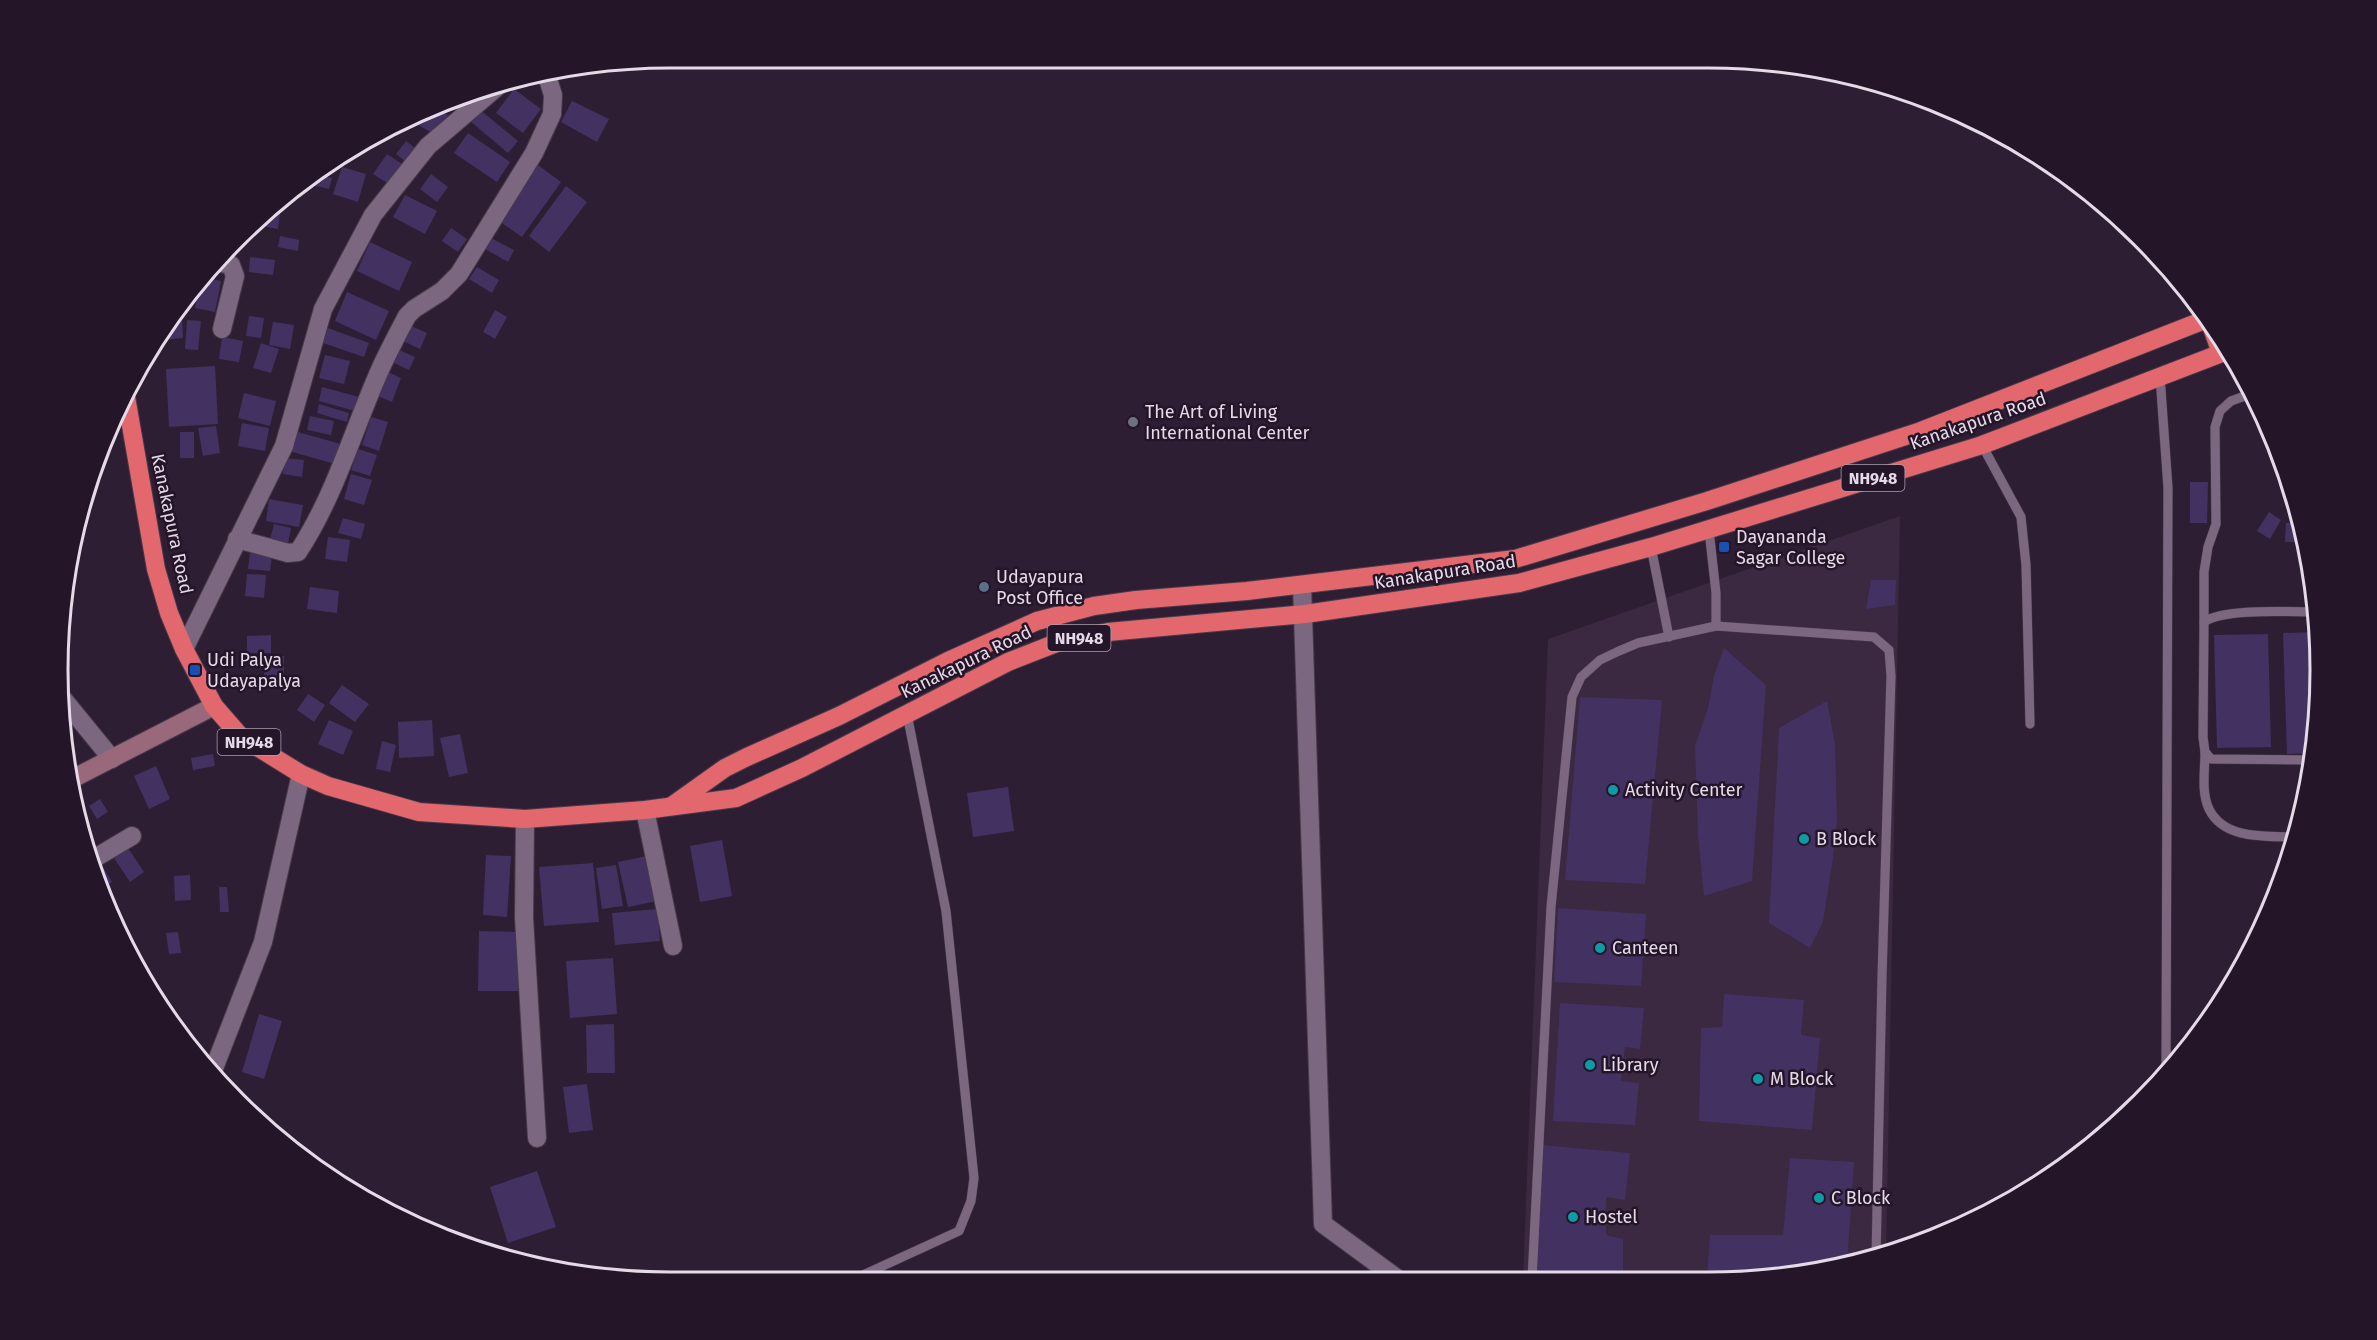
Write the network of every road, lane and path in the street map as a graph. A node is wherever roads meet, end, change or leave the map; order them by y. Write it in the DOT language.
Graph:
graph roads {
  1 [pos="548,80"];
  2 [pos="487,96"];
  3 [pos="225,264"];
  4 [pos="2199,323"];
  5 [pos="222,329"];
  6 [pos="2220,354"];
  7 [pos="2160,376"];
  8 [pos="2243,397"];
  9 [pos="128,408"];
  10 [pos="1982,445"];
  11 [pos="1709,530"];
  12 [pos="237,539"];
  13 [pos="1651,547"];
  14 [pos="1302,585"];
  15 [pos="2306,612"];
  16 [pos="1305,614"];
  17 [pos="2204,622"];
  18 [pos="1716,626"];
  19 [pos="1669,637"];
  20 [pos="996,639"];
  21 [pos="184,650"];
  22 [pos="1008,662"];
  23 [pos="69,706"];
  24 [pos="214,706"];
  25 [pos="907,714"];
  26 [pos="2030,724"];
  27 [pos="2205,752"];
  28 [pos="112,759"];
  29 [pos="2302,760"];
  30 [pos="301,774"];
  31 [pos="77,776"];
  32 [pos="672,806"];
  33 [pos="645,810"];
  34 [pos="525,819"];
  35 [pos="132,836"];
  36 [pos="2286,837"];
  37 [pos="97,857"];
  38 [pos="673,946"];
  39 [pos="2166,1060"];
  40 [pos="216,1066"];
  41 [pos="537,1138"];
  42 [pos="1876,1248"];
  43 [pos="867,1273"];
  44 [pos="1390,1273"];
  45 [pos="1532,1273"];
  1 -- 12 [label="street"];
  2 -- 12 [label="street"];
  3 -- 5 [label="street"];
  4 -- 14 [label="highway, Kanakapura Road / NH948"];
  6 -- 7 [label="highway, Kanakapura Road / NH948"];
  7 -- 10 [label="highway, Kanakapura Road / NH948"];
  7 -- 39 [label="lane"];
  8 -- 17 [label="lane"];
  9 -- 21 [label="highway, Kanakapura Road / NH948"];
  10 -- 11 [label="highway, Kanakapura Road / NH948"];
  10 -- 26 [label="lane"];
  11 -- 13 [label="highway, Kanakapura Road / NH948"];
  11 -- 18 [label="lane"];
  12 -- 21 [label="street"];
  13 -- 16 [label="highway, Kanakapura Road / NH948"];
  13 -- 19 [label="lane"];
  14 -- 16 [label="street"];
  14 -- 20 [label="highway, Kanakapura Road / NH948"];
  15 -- 17 [label="lane"];
  16 -- 22 [label="highway, Kanakapura Road / NH948"];
  16 -- 44 [label="street"];
  17 -- 27 [label="lane"];
  18 -- 19 [label="lane"];
  18 -- 42 [label="lane"];
  19 -- 45 [label="lane"];
  20 -- 22 [label="highway"];
  20 -- 32 [label="highway, Kanakapura Road / NH948"];
  21 -- 24 [label="highway, Kanakapura Road / NH948"];
  22 -- 25 [label="highway, Kanakapura Road / NH948"];
  23 -- 28 [label="street"];
  24 -- 28 [label="street"];
  24 -- 30 [label="highway, Kanakapura Road / NH948"];
  25 -- 32 [label="highway, Kanakapura Road / NH948"];
  25 -- 43 [label="lane"];
  27 -- 29 [label="lane"];
  27 -- 36 [label="lane"];
  28 -- 31 [label="street"];
  30 -- 34 [label="highway, Kanakapura Road / NH948"];
  30 -- 40 [label="street"];
  32 -- 33 [label="highway, Kanakapura Road / NH948"];
  33 -- 34 [label="highway, Kanakapura Road / NH948"];
  33 -- 38 [label="street"];
  34 -- 41 [label="street"];
  35 -- 37 [label="street"];
}
